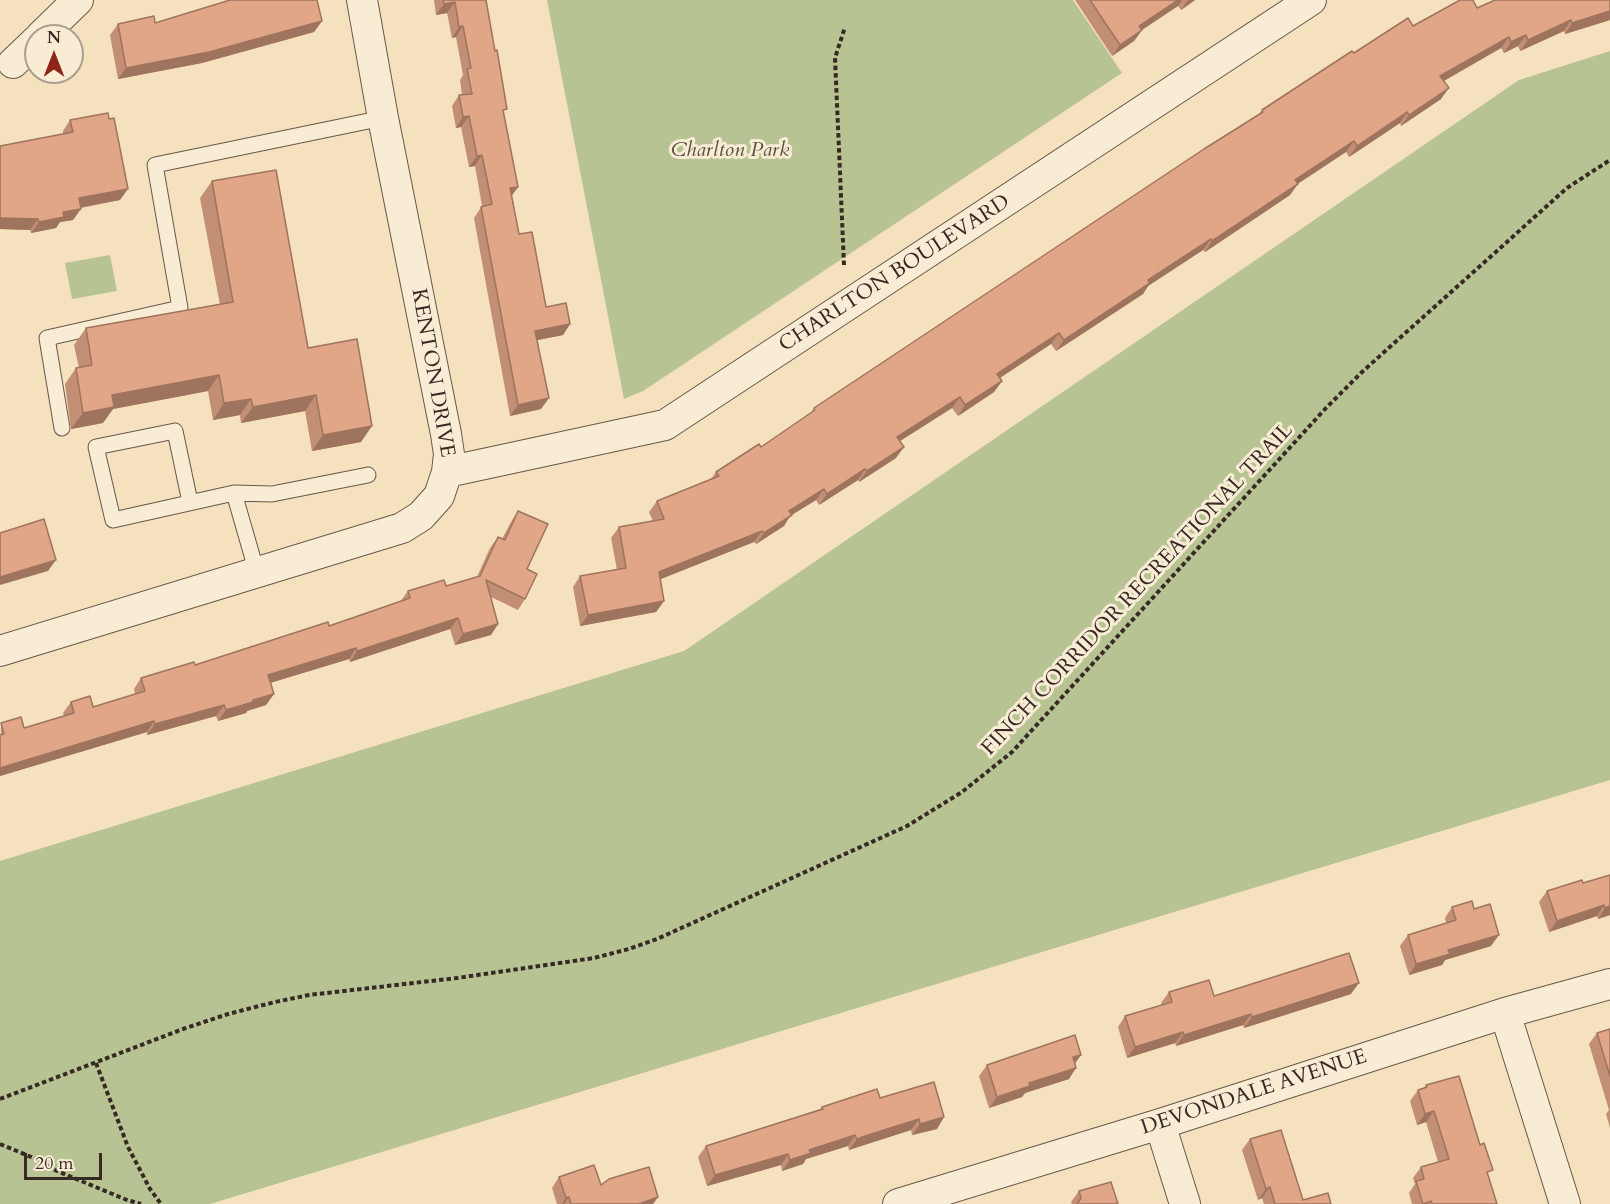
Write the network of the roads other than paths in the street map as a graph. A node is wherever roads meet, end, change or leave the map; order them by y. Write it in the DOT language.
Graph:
graph roads {
  1 [pos="78,0"];
  2 [pos="362,0"];
  3 [pos="1311,0"];
  4 [pos="53,24"];
  5 [pos="24,52"];
  6 [pos="13,63"];
  7 [pos="383,118"];
  8 [pos="62,428"];
  9 [pos="447,472"];
  10 [pos="368,475"];
  11 [pos="234,493"];
  12 [pos="190,502"];
  13 [pos="257,573"];
  14 [pos="0,651"];
  15 [pos="1610,984"];
  16 [pos="1505,1013"];
  17 [pos="1160,1124"];
  18 [pos="898,1204"];
  19 [pos="1185,1204"];
  20 [pos="1566,1204"];
  1 -- 4 [label="street"];
  2 -- 7 [label="street, KENTON DRIVE"];
  3 -- 9 [label="street, CHARLTON BOULEVARD"];
  5 -- 6 [label="street"];
  7 -- 8 [label="lane"];
  7 -- 9 [label="street, KENTON DRIVE"];
  9 -- 13 [label="street, KENTON DRIVE"];
  10 -- 11 [label="lane"];
  11 -- 12 [label="lane"];
  11 -- 13 [label="lane"];
  12 -- 12 [label="lane"];
  13 -- 14 [label="street, KENTON DRIVE"];
  15 -- 16 [label="street, DEVONDALE AVENUE"];
  16 -- 17 [label="street, DEVONDALE AVENUE"];
  16 -- 20 [label="street"];
  17 -- 18 [label="street, DEVONDALE AVENUE"];
  17 -- 19 [label="street"];
}
